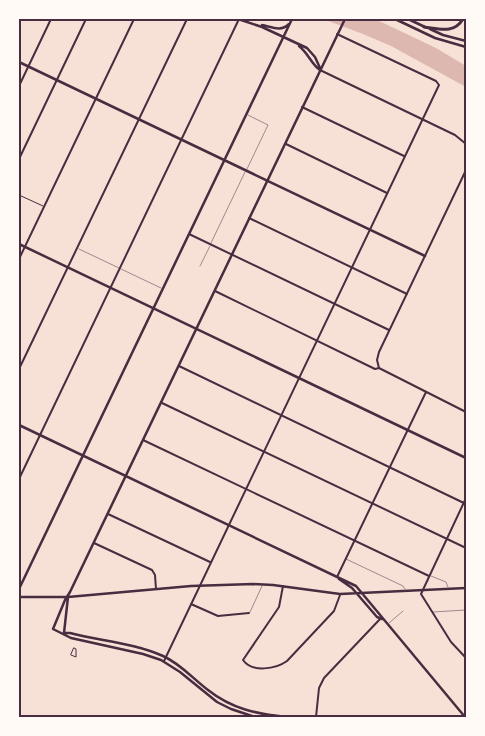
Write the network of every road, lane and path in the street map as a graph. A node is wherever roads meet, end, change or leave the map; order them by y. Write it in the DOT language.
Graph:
graph roads {
  1 [pos="51,19"];
  2 [pos="86,19"];
  3 [pos="134,19"];
  4 [pos="186,19"];
  5 [pos="239,19"];
  6 [pos="345,19"];
  7 [pos="395,19"];
  8 [pos="408,19"];
  9 [pos="464,19"];
  10 [pos="292,20"];
  11 [pos="255,24"];
  12 [pos="424,27"];
  13 [pos="337,34"];
  14 [pos="284,38"];
  15 [pos="466,41"];
  16 [pos="466,47"];
  17 [pos="19,62"];
  18 [pos="28,66"];
  19 [pos="320,70"];
  20 [pos="57,80"];
  21 [pos="19,86"];
  22 [pos="96,98"];
  23 [pos="302,107"];
  24 [pos="247,114"];
  25 [pos="138,119"];
  26 [pos="422,120"];
  27 [pos="181,140"];
  28 [pos="285,144"];
  29 [pos="466,144"];
  30 [pos="405,156"];
  31 [pos="19,159"];
  32 [pos="224,160"];
  33 [pos="466,170"];
  34 [pos="246,171"];
  35 [pos="267,181"];
  36 [pos="387,193"];
  37 [pos="19,194"];
  38 [pos="44,207"];
  39 [pos="249,218"];
  40 [pos="370,230"];
  41 [pos="189,234"];
  42 [pos="19,244"];
  43 [pos="210,244"];
  44 [pos="25,246"];
  45 [pos="77,248"];
  46 [pos="232,254"];
  47 [pos="425,256"];
  48 [pos="19,259"];
  49 [pos="200,266"];
  50 [pos="68,267"];
  51 [pos="120,268"];
  52 [pos="352,268"];
  53 [pos="111,288"];
  54 [pos="163,289"];
  55 [pos="214,291"];
  56 [pos="407,294"];
  57 [pos="334,304"];
  58 [pos="154,308"];
  59 [pos="196,329"];
  60 [pos="389,330"];
  61 [pos="317,340"];
  62 [pos="179,366"];
  63 [pos="379,368"];
  64 [pos="19,369"];
  65 [pos="299,378"];
  66 [pos="426,392"];
  67 [pos="161,402"];
  68 [pos="466,412"];
  69 [pos="281,415"];
  70 [pos="19,425"];
  71 [pos="407,430"];
  72 [pos="40,435"];
  73 [pos="144,440"];
  74 [pos="264,452"];
  75 [pos="83,456"];
  76 [pos="466,458"];
  77 [pos="390,467"];
  78 [pos="126,476"];
  79 [pos="19,479"];
  80 [pos="246,488"];
  81 [pos="466,498"];
  82 [pos="465,503"];
  83 [pos="372,504"];
  84 [pos="108,514"];
  85 [pos="228,526"];
  86 [pos="447,539"];
  87 [pos="354,540"];
  88 [pos="94,543"];
  89 [pos="466,548"];
  90 [pos="346,558"];
  91 [pos="210,563"];
  92 [pos="429,576"];
  93 [pos="337,578"];
  94 [pos="263,584"];
  95 [pos="200,586"];
  96 [pos="282,586"];
  97 [pos="466,588"];
  98 [pos="19,589"];
  99 [pos="156,589"];
  100 [pos="448,589"];
  101 [pos="422,590"];
  102 [pos="405,591"];
  103 [pos="363,593"];
  104 [pos="340,594"];
  105 [pos="356,594"];
  106 [pos="68,597"];
  107 [pos="19,599"];
  108 [pos="191,604"];
  109 [pos="466,610"];
  110 [pos="403,611"];
  111 [pos="431,612"];
  112 [pos="249,613"];
  113 [pos="382,618"];
  114 [pos="388,624"];
  115 [pos="64,633"];
  116 [pos="80,635"];
  117 [pos="96,639"];
  118 [pos="79,640"];
  119 [pos="95,643"];
  120 [pos="152,652"];
  121 [pos="151,656"];
  122 [pos="166,657"];
  123 [pos="466,658"];
  124 [pos="164,661"];
  125 [pos="255,717"];
  126 [pos="286,717"];
  127 [pos="316,717"];
  128 [pos="465,717"];
  1 -- 18 [label="street"];
  2 -- 20 [label="street"];
  3 -- 22 [label="street"];
  4 -- 25 [label="street"];
  5 -- 11 [label="main road"];
  5 -- 27 [label="street"];
  6 -- 13 [label="main road"];
  7 -- 16 [label="main road"];
  8 -- 12 [label="main road"];
  9 -- 12 [label="highway"];
  10 -- 11 [label="main road"];
  10 -- 14 [label="main road"];
  11 -- 14 [label="main road"];
  12 -- 15 [label="main road"];
  13 -- 19 [label="main road"];
  13 -- 26 [label="street"];
  14 -- 19 [label="main road"];
  14 -- 24 [label="main road"];
  17 -- 18 [label="main road"];
  18 -- 20 [label="main road"];
  18 -- 21 [label="street"];
  19 -- 23 [label="main road"];
  19 -- 26 [label="street"];
  20 -- 22 [label="main road"];
  20 -- 31 [label="street"];
  22 -- 25 [label="main road"];
  22 -- 38 [label="street"];
  23 -- 28 [label="main road"];
  23 -- 30 [label="street"];
  24 -- 32 [label="main road"];
  24 -- 34 [label="lane"];
  25 -- 27 [label="main road"];
  25 -- 45 [label="street"];
  26 -- 29 [label="street"];
  26 -- 30 [label="street"];
  27 -- 32 [label="main road"];
  27 -- 51 [label="street"];
  28 -- 35 [label="main road"];
  28 -- 36 [label="street"];
  30 -- 36 [label="street"];
  32 -- 34 [label="main road"];
  32 -- 41 [label="main road"];
  33 -- 47 [label="street"];
  34 -- 35 [label="main road"];
  34 -- 43 [label="lane"];
  35 -- 39 [label="main road"];
  35 -- 40 [label="main road"];
  36 -- 40 [label="street"];
  37 -- 38 [label="street"];
  38 -- 44 [label="street"];
  39 -- 46 [label="main road"];
  39 -- 52 [label="street"];
  40 -- 47 [label="main road"];
  40 -- 52 [label="street"];
  41 -- 43 [label="street"];
  41 -- 54 [label="main road"];
  42 -- 44 [label="main road"];
  43 -- 46 [label="street"];
  43 -- 49 [label="lane"];
  44 -- 48 [label="street"];
  44 -- 50 [label="main road"];
  45 -- 50 [label="street"];
  45 -- 51 [label="lane"];
  46 -- 55 [label="main road"];
  46 -- 57 [label="street"];
  47 -- 56 [label="street"];
  50 -- 53 [label="main road"];
  50 -- 64 [label="street"];
  51 -- 53 [label="street"];
  51 -- 54 [label="lane"];
  52 -- 56 [label="street"];
  52 -- 57 [label="street"];
  53 -- 58 [label="main road"];
  53 -- 72 [label="street"];
  54 -- 58 [label="main road"];
  55 -- 59 [label="main road"];
  55 -- 61 [label="street"];
  56 -- 60 [label="street"];
  57 -- 60 [label="street"];
  57 -- 61 [label="street"];
  58 -- 59 [label="main road"];
  58 -- 75 [label="main road"];
  59 -- 62 [label="main road"];
  59 -- 65 [label="main road"];
  60 -- 63 [label="street"];
  61 -- 63 [label="street"];
  61 -- 65 [label="street"];
  62 -- 67 [label="main road"];
  62 -- 69 [label="street"];
  63 -- 66 [label="street"];
  65 -- 69 [label="street"];
  65 -- 71 [label="main road"];
  66 -- 68 [label="street"];
  66 -- 71 [label="street"];
  67 -- 73 [label="main road"];
  67 -- 74 [label="street"];
  69 -- 74 [label="street"];
  69 -- 77 [label="street"];
  70 -- 72 [label="main road"];
  71 -- 76 [label="main road"];
  71 -- 77 [label="street"];
  72 -- 75 [label="main road"];
  72 -- 79 [label="street"];
  73 -- 78 [label="main road"];
  73 -- 80 [label="street"];
  74 -- 80 [label="street"];
  74 -- 83 [label="street"];
  75 -- 78 [label="main road"];
  75 -- 98 [label="main road"];
  77 -- 82 [label="street"];
  77 -- 83 [label="street"];
  78 -- 84 [label="main road"];
  78 -- 85 [label="main road"];
  80 -- 85 [label="street"];
  80 -- 87 [label="street"];
  81 -- 82 [label="street"];
  82 -- 86 [label="street"];
  83 -- 86 [label="street"];
  83 -- 87 [label="street"];
  84 -- 88 [label="main road"];
  84 -- 91 [label="street"];
  85 -- 91 [label="street"];
  85 -- 93 [label="main road"];
  86 -- 89 [label="street"];
  86 -- 92 [label="street"];
  87 -- 90 [label="street"];
  87 -- 92 [label="street"];
  88 -- 99 [label="street"];
  88 -- 106 [label="main road"];
  90 -- 93 [label="street"];
  90 -- 102 [label="lane"];
  91 -- 95 [label="street"];
  92 -- 100 [label="lane"];
  92 -- 101 [label="street"];
  93 -- 103 [label="main road"];
  93 -- 105 [label="main road"];
  94 -- 95 [label="main road"];
  94 -- 96 [label="main road"];
  94 -- 112 [label="lane"];
  95 -- 99 [label="main road"];
  95 -- 108 [label="street"];
  96 -- 104 [label="main road"];
  96 -- 104 [label="street"];
  97 -- 100 [label="main road"];
  99 -- 106 [label="main road"];
  100 -- 101 [label="main road"];
  101 -- 102 [label="main road"];
  101 -- 111 [label="street"];
  102 -- 103 [label="main road"];
  103 -- 105 [label="main road"];
  103 -- 113 [label="main road"];
  104 -- 105 [label="main road"];
  105 -- 113 [label="main road"];
  106 -- 107 [label="main road"];
  106 -- 115 [label="main road"];
  106 -- 115 [label="main road"];
  108 -- 112 [label="street"];
  108 -- 122 [label="street"];
  109 -- 111 [label="lane"];
  110 -- 114 [label="lane"];
  111 -- 123 [label="street"];
  113 -- 114 [label="main road"];
  113 -- 127 [label="street"];
  114 -- 128 [label="main road"];
  115 -- 116 [label="main road"];
  115 -- 118 [label="main road"];
  116 -- 117 [label="main road"];
  116 -- 118 [label="main road"];
  117 -- 119 [label="main road"];
  117 -- 120 [label="main road"];
  118 -- 119 [label="main road"];
  119 -- 121 [label="main road"];
  120 -- 121 [label="main road"];
  120 -- 122 [label="main road"];
  121 -- 124 [label="main road"];
  122 -- 124 [label="street"];
  122 -- 126 [label="main road"];
  124 -- 125 [label="main road"];
}
